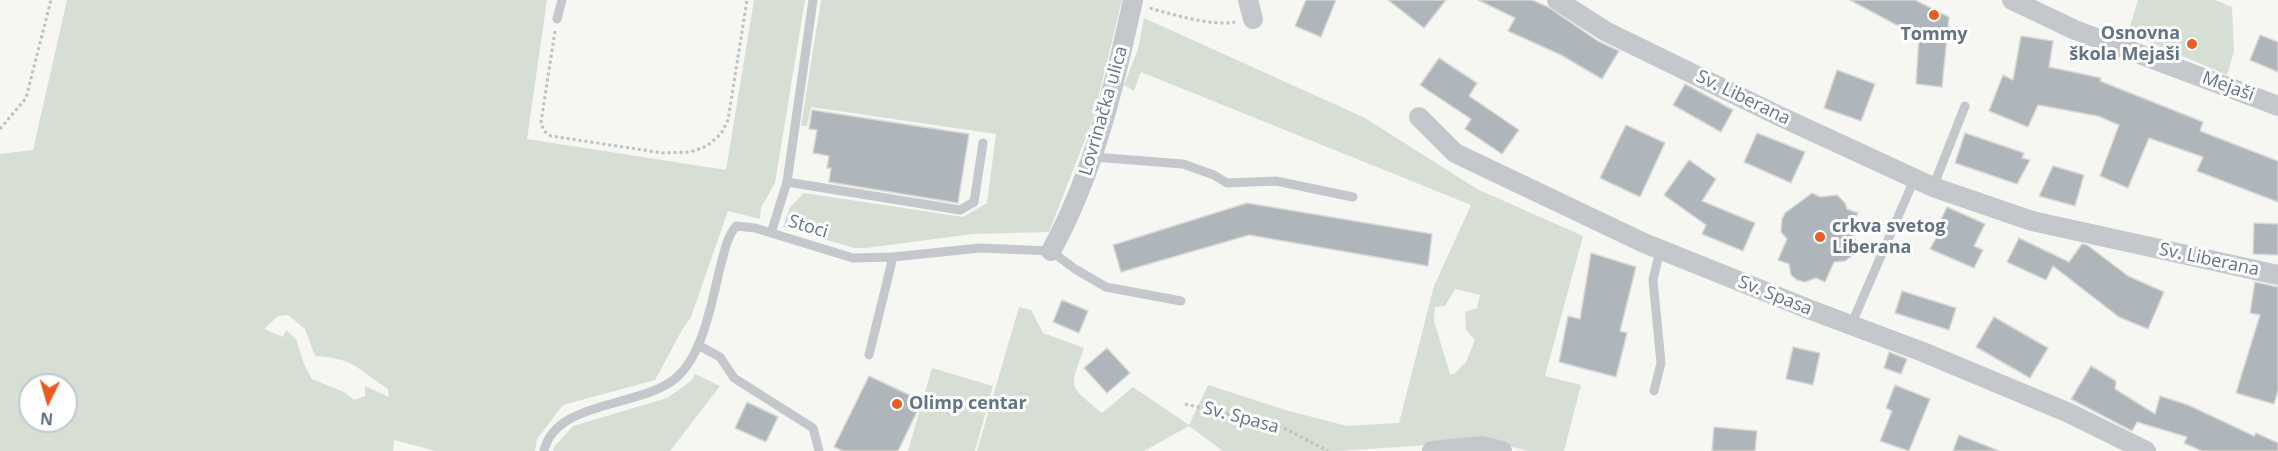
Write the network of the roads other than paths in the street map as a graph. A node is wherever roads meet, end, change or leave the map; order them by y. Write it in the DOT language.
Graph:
graph roads {
  1 [pos="562,0"];
  2 [pos="813,0"];
  3 [pos="1557,0"];
  4 [pos="2012,0"];
  5 [pos="1133,2"];
  6 [pos="557,19"];
  7 [pos="1965,106"];
  8 [pos="2278,106"];
  9 [pos="1419,117"];
  10 [pos="983,143"];
  11 [pos="1094,158"];
  12 [pos="1914,180"];
  13 [pos="787,182"];
  14 [pos="1933,187"];
  15 [pos="1353,197"];
  16 [pos="771,233"];
  17 [pos="1660,250"];
  18 [pos="1051,251"];
  19 [pos="893,257"];
  20 [pos="2278,275"];
  21 [pos="1181,301"];
  22 [pos="1851,325"];
  23 [pos="698,345"];
  24 [pos="869,355"];
  25 [pos="1654,391"];
  26 [pos="544,451"];
  27 [pos="819,451"];
  28 [pos="1432,451"];
  29 [pos="1502,451"];
  30 [pos="2146,451"];
  1 -- 6 [label="lane"];
  2 -- 13 [label="lane"];
  3 -- 12 [label="street, Sv. Liberana"];
  4 -- 8 [label="street, Mejaši"];
  5 -- 11 [label="street, Lovrinačka ulica"];
  7 -- 14 [label="lane"];
  9 -- 17 [label="street, Sv. Spasa"];
  10 -- 13 [label="lane"];
  11 -- 15 [label="lane"];
  11 -- 18 [label="street, Lovrinačka ulica"];
  12 -- 14 [label="street, Sv. Liberana"];
  12 -- 22 [label="lane"];
  13 -- 16 [label="lane"];
  14 -- 20 [label="street, Sv. Liberana"];
  16 -- 19 [label="lane, Stoci"];
  16 -- 23 [label="lane, Stoci"];
  17 -- 22 [label="street, Sv. Spasa"];
  17 -- 25 [label="lane"];
  18 -- 19 [label="lane, Stoci"];
  18 -- 21 [label="lane"];
  19 -- 24 [label="lane"];
  22 -- 30 [label="street, Sv. Spasa"];
  23 -- 26 [label="lane, Stoci"];
  23 -- 27 [label="lane"];
  28 -- 29 [label="street"];
}
